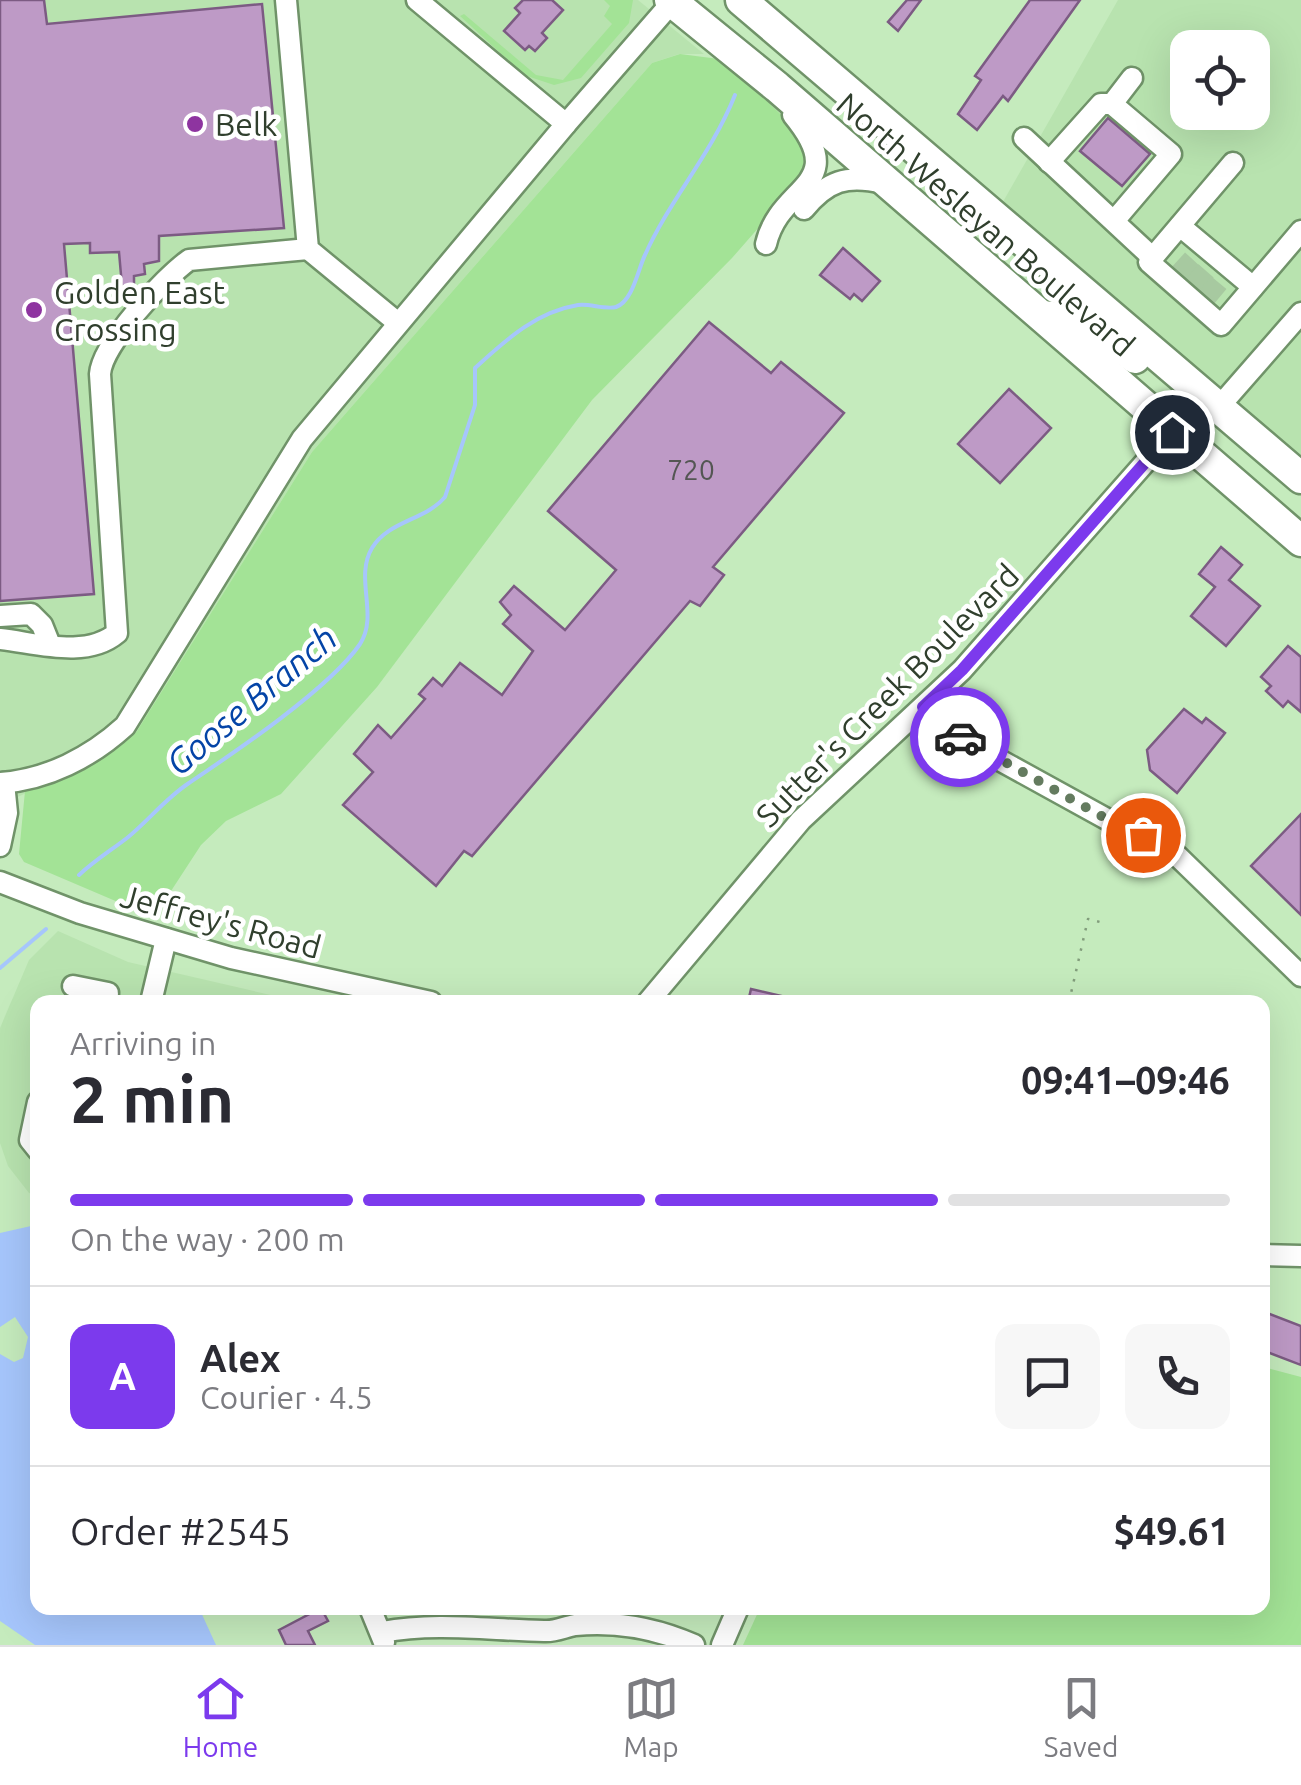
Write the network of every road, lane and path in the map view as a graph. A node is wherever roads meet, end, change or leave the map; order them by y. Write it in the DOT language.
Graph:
graph roads {
  1 [pos="286,0"];
  2 [pos="417,0"];
  3 [pos="741,0"];
  4 [pos="672,1"];
  5 [pos="1132,78"];
  6 [pos="778,87"];
  7 [pos="1112,104"];
  8 [pos="566,124"];
  9 [pos="1024,138"];
  10 [pos="1165,149"];
  11 [pos="1053,157"];
  12 [pos="1233,163"];
  13 [pos="887,184"];
  14 [pos="1114,221"];
  15 [pos="1180,226"];
  16 [pos="1301,231"];
  17 [pos="308,249"];
  18 [pos="1153,258"];
  19 [pos="1253,287"];
  20 [pos="1301,313"];
  21 [pos="1038,316"];
  22 [pos="398,323"];
  23 [pos="1218,408"];
  24 [pos="1172,432"];
  25 [pos="1301,478"];
  26 [pos="1301,494"];
  27 [pos="1301,541"];
  28 [pos="0,616"];
  29 [pos="0,639"];
  30 [pos="50,645"];
  31 [pos="923,707"];
  32 [pos="2,783"];
  33 [pos="0,846"];
  34 [pos="0,882"];
  35 [pos="1100,922"];
  36 [pos="166,939"];
  37 [pos="1301,976"];
  38 [pos="73,986"];
  39 [pos="108,995"];
  40 [pos="154,995"];
  41 [pos="394,995"];
  42 [pos="654,995"];
  43 [pos="1071,995"];
  44 [pos="1270,1255"];
  45 [pos="1301,1256"];
  46 [pos="373,1615"];
  47 [pos="735,1615"];
  48 [pos="569,1617"];
  49 [pos="642,1637"];
  50 [pos="383,1638"];
  51 [pos="694,1645"];
  52 [pos="722,1645"];
  1 -- 17 [label="street"];
  2 -- 8 [label="street"];
  3 -- 23 [label="highway, North Wesleyan Boulevard"];
  4 -- 6 [label="highway, North Wesleyan Boulevard"];
  4 -- 8 [label="street"];
  5 -- 7 [label="street"];
  6 -- 13 [label="highway, North Wesleyan Boulevard"];
  6 -- 13 [label="street"];
  7 -- 10 [label="street"];
  7 -- 11 [label="street"];
  8 -- 22 [label="street"];
  9 -- 11 [label="street"];
  10 -- 11 [label="street"];
  10 -- 14 [label="street"];
  11 -- 14 [label="street"];
  12 -- 15 [label="street"];
  13 -- 21 [label="highway, North Wesleyan Boulevard"];
  14 -- 18 [label="street"];
  15 -- 18 [label="street"];
  15 -- 19 [label="street"];
  16 -- 19 [label="street"];
  17 -- 22 [label="street"];
  17 -- 30 [label="street"];
  18 -- 19 [label="street"];
  20 -- 23 [label="street"];
  21 -- 23 [label="highway"];
  21 -- 24 [label="highway, North Wesleyan Boulevard"];
  22 -- 32 [label="street"];
  23 -- 25 [label="highway, North Wesleyan Boulevard"];
  24 -- 26 [label="highway"];
  24 -- 27 [label="highway, North Wesleyan Boulevard"];
  24 -- 31 [label="street, Sutter's Creek Boulevard"];
  28 -- 30 [label="street"];
  29 -- 30 [label="street"];
  31 -- 37 [label="street"];
  31 -- 42 [label="street, Sutter's Creek Boulevard"];
  32 -- 33 [label="street"];
  34 -- 36 [label="street, Jeffrey's Road"];
  35 -- 43 [label="path"];
  36 -- 40 [label="street"];
  36 -- 41 [label="street, Jeffrey's Road"];
  38 -- 39 [label="street"];
  44 -- 45 [label="street"];
  46 -- 50 [label="street"];
  47 -- 52 [label="street"];
  48 -- 49 [label="street"];
  48 -- 50 [label="street"];
  49 -- 51 [label="street"];
}
